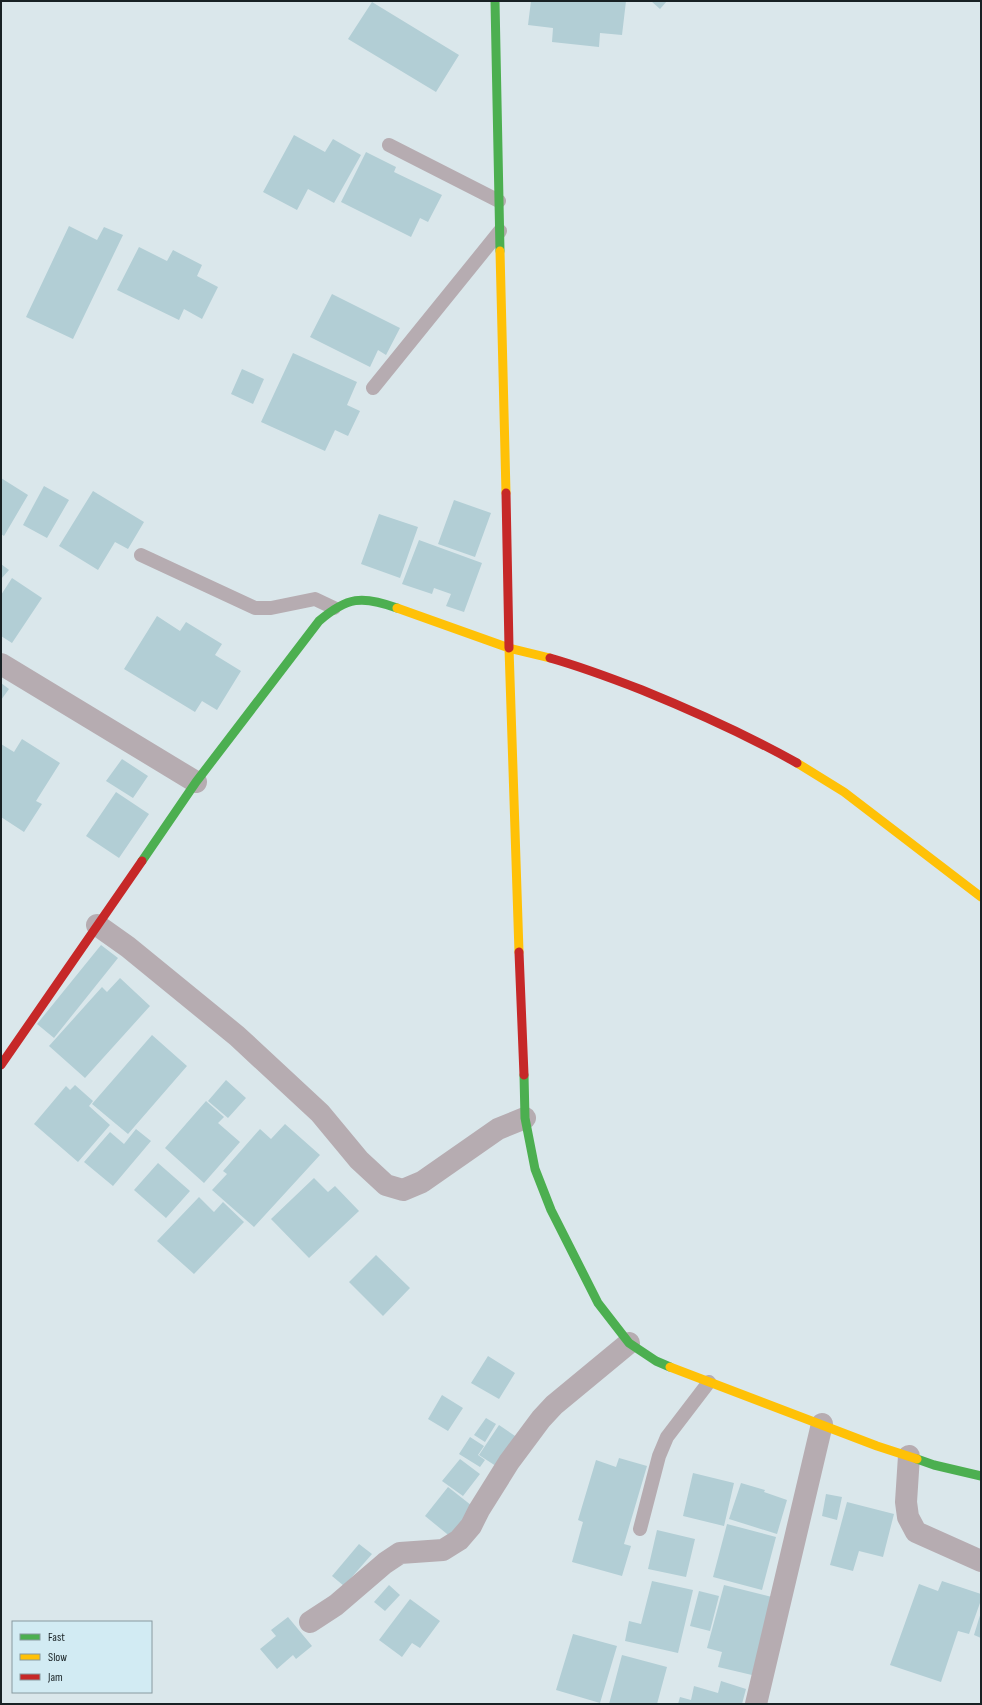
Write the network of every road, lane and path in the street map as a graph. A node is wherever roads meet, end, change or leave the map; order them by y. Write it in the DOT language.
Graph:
graph roads {
  1 [pos="495,1"];
  2 [pos="388,145"];
  3 [pos="499,201"];
  4 [pos="500,231"];
  5 [pos="373,388"];
  6 [pos="141,555"];
  7 [pos="334,608"];
  8 [pos="509,648"];
  9 [pos="1,664"];
  10 [pos="196,782"];
  11 [pos="981,897"];
  12 [pos="97,925"];
  13 [pos="1,1065"];
  14 [pos="525,1118"];
  15 [pos="629,1343"];
  16 [pos="709,1382"];
  17 [pos="822,1424"];
  18 [pos="909,1456"];
  19 [pos="981,1476"];
  20 [pos="640,1529"];
  21 [pos="981,1562"];
  22 [pos="310,1622"];
  23 [pos="756,1704"];
  1 -- 3 [label="street"];
  2 -- 3 [label="lane"];
  3 -- 4 [label="street"];
  4 -- 5 [label="lane"];
  4 -- 8 [label="street"];
  6 -- 7 [label="lane"];
  7 -- 8 [label="street"];
  7 -- 10 [label="street"];
  8 -- 11 [label="street"];
  8 -- 14 [label="street"];
  9 -- 10 [label="street"];
  10 -- 12 [label="street"];
  12 -- 13 [label="street"];
  12 -- 14 [label="street"];
  14 -- 15 [label="street"];
  15 -- 16 [label="street"];
  15 -- 22 [label="street"];
  16 -- 17 [label="street"];
  16 -- 20 [label="lane"];
  17 -- 18 [label="street"];
  17 -- 23 [label="street"];
  18 -- 19 [label="street"];
  18 -- 21 [label="street"];
}
